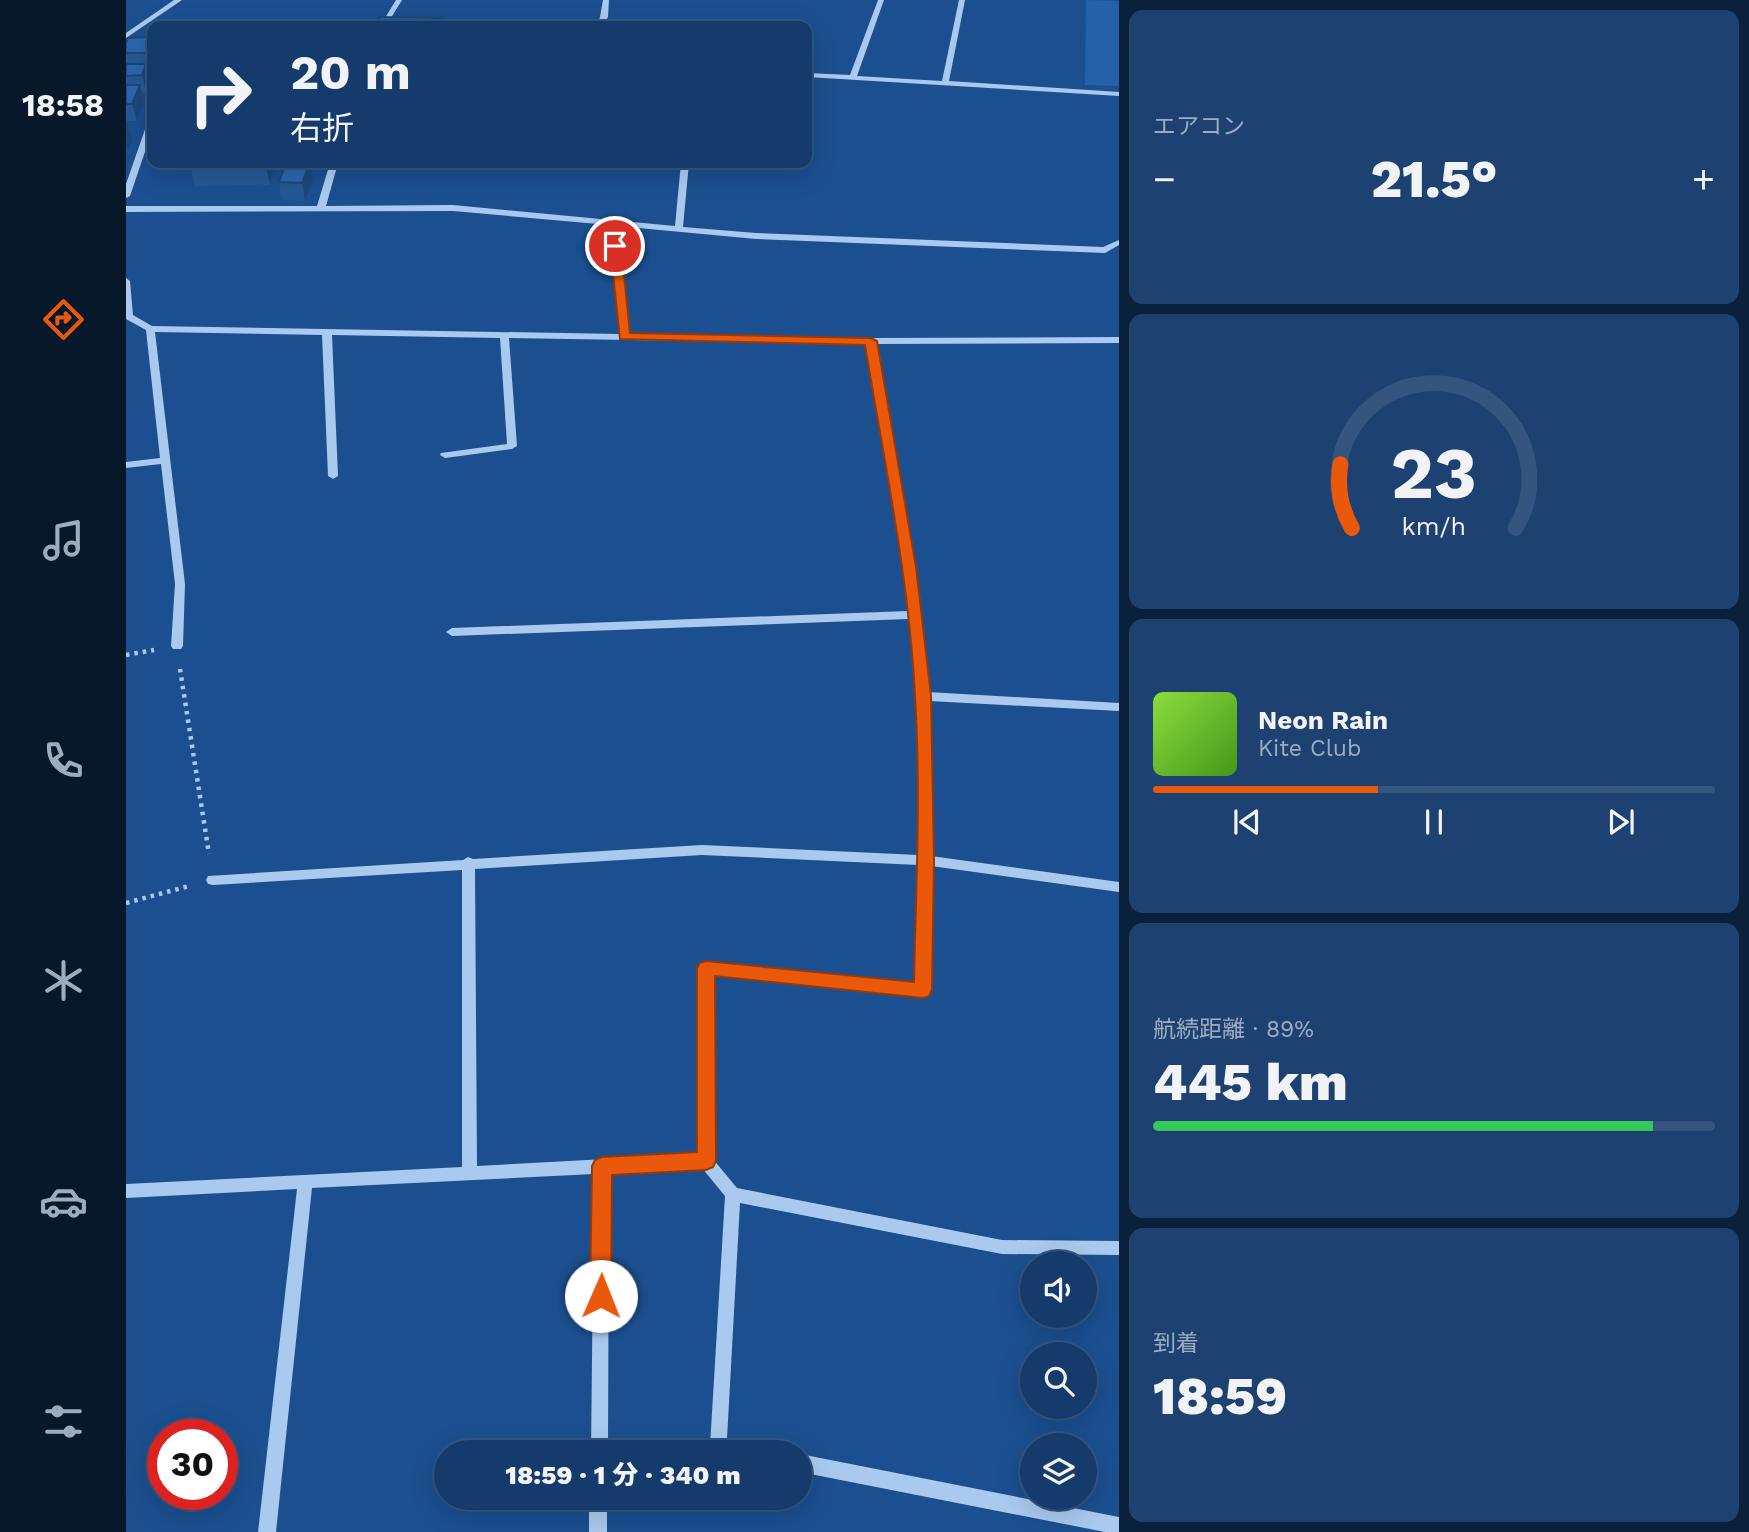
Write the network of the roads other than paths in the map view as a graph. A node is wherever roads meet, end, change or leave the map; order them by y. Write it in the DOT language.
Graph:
graph roads {
  1 [pos="179,0"];
  2 [pos="399,0"];
  3 [pos="606,0"];
  4 [pos="881,0"];
  5 [pos="962,0"];
  6 [pos="148,21"];
  7 [pos="386,21"];
  8 [pos="602,21"];
  9 [pos="147,22"];
  10 [pos="126,36"];
  11 [pos="812,75"];
  12 [pos="853,78"];
  13 [pos="945,83"];
  14 [pos="1119,94"];
  15 [pos="147,135"];
  16 [pos="333,168"];
  17 [pos="685,168"];
  18 [pos="126,196"];
  19 [pos="321,207"];
  20 [pos="126,209"];
  21 [pos="613,224"];
  22 [pos="679,229"];
  23 [pos="756,236"];
  24 [pos="1118,242"];
  25 [pos="126,281"];
  26 [pos="127,315"];
  27 [pos="150,329"];
  28 [pos="327,332"];
  29 [pos="504,335"];
  30 [pos="624,337"];
  31 [pos="1119,340"];
  32 [pos="871,341"];
  33 [pos="446,455"];
  34 [pos="164,461"];
  35 [pos="126,465"];
  36 [pos="333,476"];
  37 [pos="914,615"];
  38 [pos="452,632"];
  39 [pos="177,646"];
  40 [pos="923,696"];
  41 [pos="1119,707"];
  42 [pos="925,860"];
  43 [pos="468,862"];
  44 [pos="213,880"];
  45 [pos="1119,887"];
  46 [pos="706,1161"];
  47 [pos="602,1166"];
  48 [pos="470,1173"];
  49 [pos="305,1181"];
  50 [pos="126,1191"];
  51 [pos="733,1194"];
  52 [pos="1119,1248"];
  53 [pos="599,1440"];
  54 [pos="718,1440"];
  55 [pos="812,1465"];
  56 [pos="598,1510"];
  57 [pos="1119,1526"];
  58 [pos="267,1532"];
  59 [pos="598,1532"];
  1 -- 6 [label="street"];
  2 -- 7 [label="street"];
  3 -- 8 [label="street"];
  4 -- 12 [label="street"];
  5 -- 13 [label="street"];
  9 -- 10 [label="street"];
  11 -- 12 [label="street"];
  12 -- 13 [label="street"];
  13 -- 14 [label="street"];
  15 -- 18 [label="street"];
  16 -- 19 [label="street"];
  17 -- 22 [label="street"];
  19 -- 20 [label="street"];
  19 -- 21 [label="street"];
  21 -- 22 [label="street"];
  21 -- 30 [label="street"];
  22 -- 23 [label="street"];
  23 -- 24 [label="street"];
  25 -- 26 [label="street"];
  26 -- 27 [label="street"];
  27 -- 28 [label="street"];
  27 -- 34 [label="street"];
  28 -- 29 [label="street"];
  28 -- 36 [label="street"];
  29 -- 30 [label="street"];
  29 -- 33 [label="street"];
  30 -- 32 [label="street"];
  31 -- 32 [label="street"];
  32 -- 37 [label="street"];
  34 -- 35 [label="street"];
  34 -- 39 [label="street"];
  37 -- 38 [label="street"];
  37 -- 40 [label="street"];
  40 -- 41 [label="street"];
  40 -- 42 [label="street"];
  42 -- 43 [label="street"];
  42 -- 45 [label="street"];
  42 -- 46 [label="street"];
  43 -- 44 [label="street"];
  43 -- 48 [label="street"];
  46 -- 47 [label="street"];
  46 -- 51 [label="street"];
  47 -- 48 [label="street"];
  47 -- 53 [label="street"];
  48 -- 49 [label="street"];
  49 -- 50 [label="street"];
  49 -- 58 [label="street"];
  51 -- 52 [label="street"];
  51 -- 54 [label="street"];
  55 -- 57 [label="street"];
  56 -- 59 [label="street"];
}
